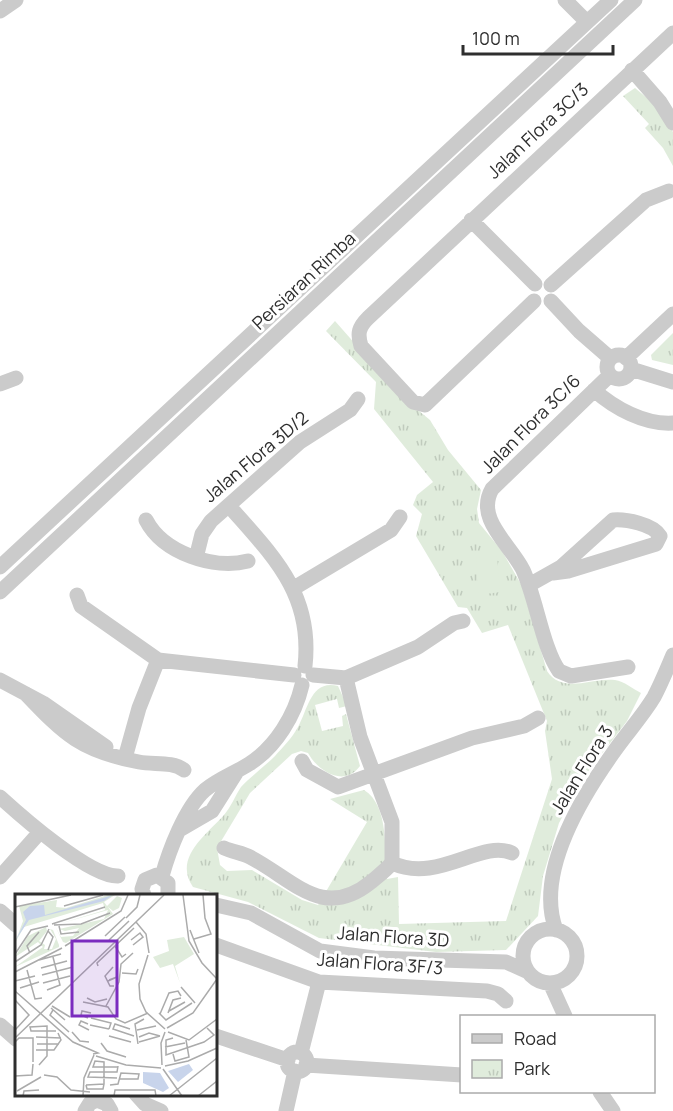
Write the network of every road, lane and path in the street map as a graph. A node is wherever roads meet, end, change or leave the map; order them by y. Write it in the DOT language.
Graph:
graph roads {
  1 [pos="16,0"];
  2 [pos="565,0"];
  3 [pos="611,0"];
  4 [pos="635,0"];
  5 [pos="0,11"];
  6 [pos="587,22"];
  7 [pos="673,33"];
  8 [pos="632,70"];
  9 [pos="673,123"];
  10 [pos="669,191"];
  11 [pos="471,220"];
  12 [pos="535,284"];
  13 [pos="551,285"];
  14 [pos="534,301"];
  15 [pos="551,301"];
  16 [pos="673,314"];
  17 [pos="610,358"];
  18 [pos="628,363"];
  19 [pos="610,375"];
  20 [pos="16,378"];
  21 [pos="669,378"];
  22 [pos="0,384"];
  23 [pos="594,390"];
  24 [pos="358,399"];
  25 [pos="673,423"];
  26 [pos="230,507"];
  27 [pos="400,517"];
  28 [pos="147,520"];
  29 [pos="196,558"];
  30 [pos="248,561"];
  31 [pos="0,567"];
  32 [pos="553,573"];
  33 [pos="529,585"];
  34 [pos="294,588"];
  35 [pos="0,591"];
  36 [pos="77,595"];
  37 [pos="463,621"];
  38 [pos="673,655"];
  39 [pos="158,660"];
  40 [pos="628,667"];
  41 [pos="304,675"];
  42 [pos="346,678"];
  43 [pos="0,680"];
  44 [pos="538,718"];
  45 [pos="125,758"];
  46 [pos="302,761"];
  47 [pos="184,770"];
  48 [pos="374,775"];
  49 [pos="0,797"];
  50 [pos="39,832"];
  51 [pos="224,848"];
  52 [pos="512,853"];
  53 [pos="392,863"];
  54 [pos="118,876"];
  55 [pos="162,876"];
  56 [pos="0,877"];
  57 [pos="144,894"];
  58 [pos="168,894"];
  59 [pos="218,905"];
  60 [pos="0,911"];
  61 [pos="554,923"];
  62 [pos="15,924"];
  63 [pos="218,946"];
  64 [pos="523,953"];
  65 [pos="506,962"];
  66 [pos="526,970"];
  67 [pos="566,978"];
  68 [pos="319,982"];
  69 [pos="550,983"];
  70 [pos="506,1001"];
  71 [pos="562,1010"];
  72 [pos="0,1025"];
  73 [pos="218,1037"];
  74 [pos="15,1038"];
  75 [pos="297,1062"];
  76 [pos="460,1076"];
  77 [pos="601,1093"];
  78 [pos="137,1096"];
  79 [pos="104,1102"];
  80 [pos="85,1111"];
  81 [pos="161,1111"];
  82 [pos="286,1111"];
  83 [pos="613,1111"];
  1 -- 5 [label="street"];
  2 -- 6 [label="street"];
  3 -- 6 [label="street, Persiaran Rimba"];
  4 -- 35 [label="street, Persiaran Rimba"];
  6 -- 31 [label="street, Persiaran Rimba"];
  7 -- 8 [label="street, Jalan Flora 3C/3"];
  8 -- 9 [label="street"];
  8 -- 11 [label="street, Jalan Flora 3C/3"];
  10 -- 13 [label="street"];
  11 -- 12 [label="street"];
  11 -- 14 [label="street, Jalan Flora 3C/3"];
  12 -- 13 [label="street"];
  12 -- 14 [label="street"];
  13 -- 15 [label="street"];
  14 -- 15 [label="street"];
  15 -- 17 [label="street"];
  16 -- 18 [label="street"];
  17 -- 18 [label="street"];
  17 -- 19 [label="street"];
  18 -- 19 [label="street"];
  18 -- 21 [label="street"];
  19 -- 23 [label="street, Jalan Flora 3C/6"];
  20 -- 22 [label="street"];
  23 -- 25 [label="street"];
  23 -- 33 [label="street, Jalan Flora 3C/6"];
  24 -- 26 [label="street, Jalan Flora 3D/2"];
  26 -- 29 [label="street, Jalan Flora 3D/2"];
  26 -- 34 [label="street"];
  27 -- 34 [label="street"];
  28 -- 29 [label="street"];
  29 -- 30 [label="street"];
  32 -- 32 [label="street"];
  32 -- 33 [label="street"];
  33 -- 40 [label="street"];
  34 -- 41 [label="street"];
  36 -- 39 [label="street"];
  37 -- 42 [label="street"];
  38 -- 61 [label="street, Jalan Flora 3"];
  39 -- 41 [label="street"];
  39 -- 45 [label="street"];
  41 -- 42 [label="street"];
  41 -- 55 [label="street"];
  42 -- 48 [label="street"];
  43 -- 45 [label="street"];
  44 -- 48 [label="street"];
  45 -- 47 [label="street"];
  46 -- 48 [label="street"];
  48 -- 53 [label="street"];
  49 -- 50 [label="street"];
  50 -- 54 [label="street"];
  50 -- 56 [label="street"];
  51 -- 53 [label="street"];
  52 -- 53 [label="street"];
  55 -- 57 [label="street"];
  55 -- 58 [label="street"];
  59 -- 65 [label="street, Jalan Flora 3D"];
  60 -- 62 [label="street"];
  61 -- 64 [label="street"];
  61 -- 67 [label="street"];
  63 -- 68 [label="street, Jalan Flora 3F/3"];
  64 -- 65 [label="street, Jalan Flora 3D"];
  64 -- 66 [label="street"];
  65 -- 66 [label="street, Jalan Flora 3D"];
  66 -- 69 [label="street"];
  67 -- 69 [label="street"];
  67 -- 71 [label="street"];
  68 -- 70 [label="street, Jalan Flora 3F/3"];
  68 -- 75 [label="street"];
  69 -- 71 [label="street"];
  72 -- 74 [label="street"];
  73 -- 75 [label="street"];
  75 -- 76 [label="street"];
  75 -- 82 [label="street"];
  77 -- 83 [label="street"];
  78 -- 81 [label="street"];
  79 -- 80 [label="street"];
}
